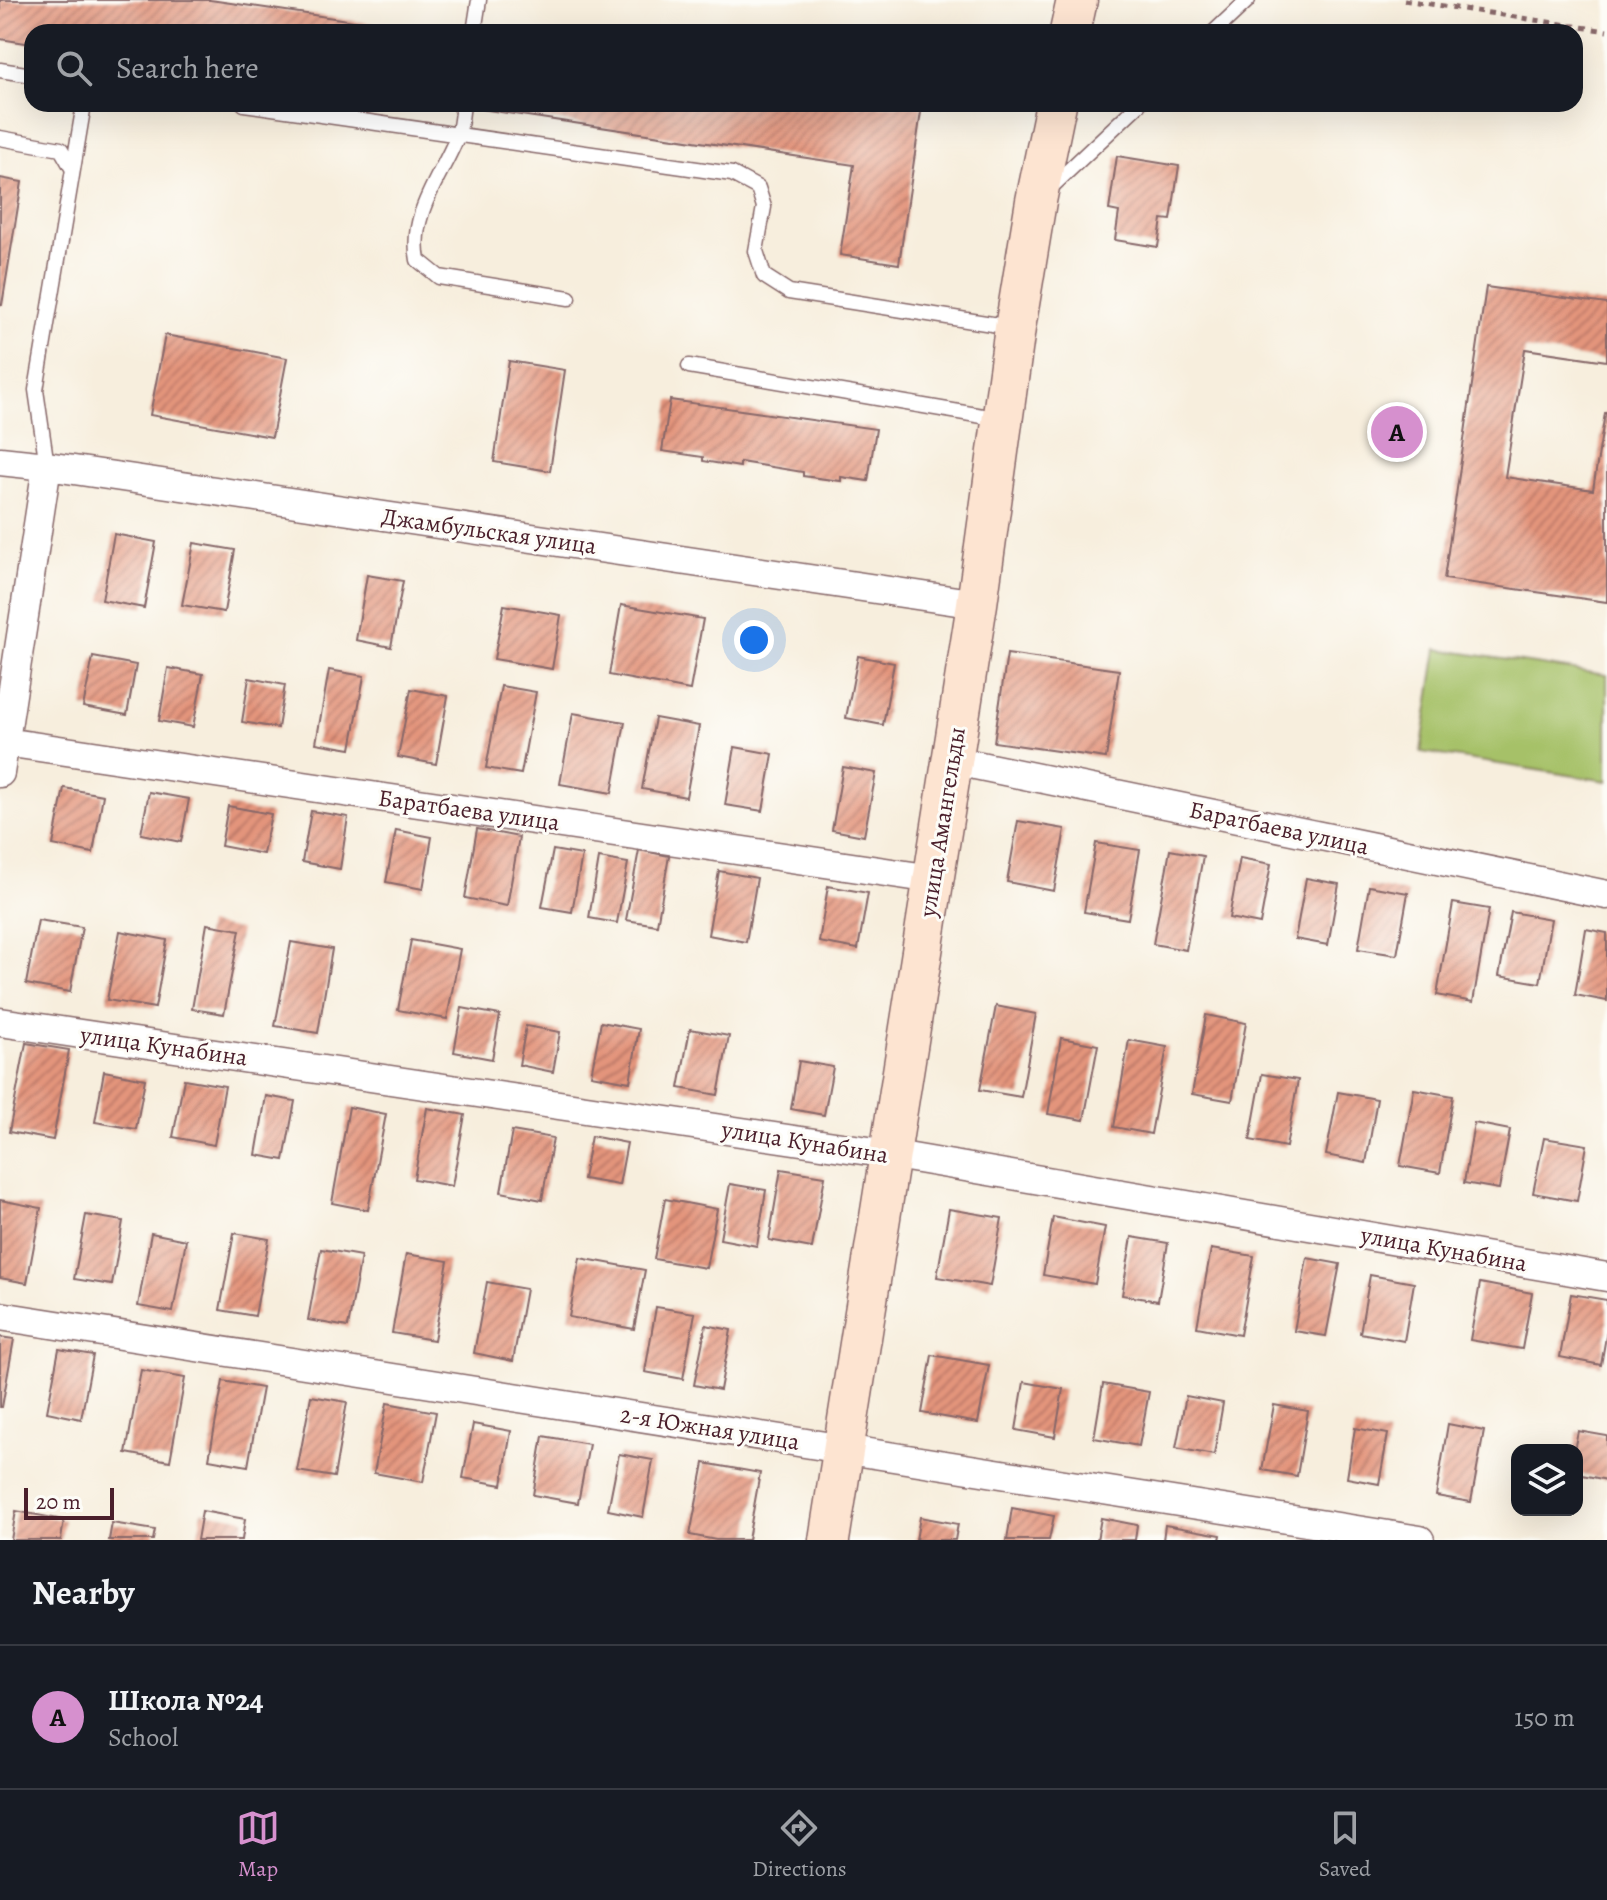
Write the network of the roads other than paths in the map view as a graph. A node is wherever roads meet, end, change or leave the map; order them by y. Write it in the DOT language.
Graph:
graph roads {
  1 [pos="479,0"];
  2 [pos="1077,0"];
  3 [pos="1248,0"];
  4 [pos="475,24"];
  5 [pos="1072,24"];
  6 [pos="1222,24"];
  7 [pos="0,70"];
  8 [pos="24,74"];
  9 [pos="82,112"];
  10 [pos="301,112"];
  11 [pos="462,112"];
  12 [pos="1054,112"];
  13 [pos="1131,112"];
  14 [pos="458,134"];
  15 [pos="0,138"];
  16 [pos="72,168"];
  17 [pos="1036,201"];
  18 [pos="569,298"];
  19 [pos="1015,328"];
  20 [pos="689,366"];
  21 [pos="1002,419"];
  22 [pos="0,461"];
  23 [pos="47,466"];
  24 [pos="977,604"];
  25 [pos="5,742"];
  26 [pos="951,760"];
  27 [pos="0,773"];
  28 [pos="933,879"];
  29 [pos="1607,895"];
  30 [pos="0,1022"];
  31 [pos="889,1154"];
  32 [pos="1607,1277"];
  33 [pos="0,1316"];
  34 [pos="842,1449"];
  35 [pos="829,1540"];
  36 [pos="1420,1540"];
  1 -- 4 [label="lane"];
  2 -- 5 [label="street"];
  3 -- 6 [label="lane"];
  7 -- 8 [label="lane"];
  9 -- 16 [label="lane"];
  10 -- 14 [label="lane"];
  11 -- 14 [label="lane"];
  12 -- 17 [label="street, улица Амангельды"];
  13 -- 17 [label="lane"];
  14 -- 18 [label="lane"];
  14 -- 19 [label="lane"];
  15 -- 16 [label="lane"];
  16 -- 23 [label="lane"];
  17 -- 19 [label="street, улица Амангельды"];
  19 -- 21 [label="street, улица Амангельды"];
  20 -- 21 [label="lane"];
  21 -- 24 [label="street, улица Амангельды"];
  22 -- 23 [label="street, Джамбульская улица"];
  23 -- 24 [label="street, Джамбульская улица"];
  23 -- 25 [label="street"];
  24 -- 26 [label="street, улица Амангельды"];
  25 -- 27 [label="street"];
  25 -- 28 [label="street, Баратбаева улица"];
  26 -- 28 [label="street, улица Амангельды"];
  26 -- 29 [label="street, Баратбаева улица"];
  28 -- 31 [label="street, улица Амангельды"];
  30 -- 31 [label="street, улица Кунабина"];
  31 -- 32 [label="street, улица Кунабина"];
  31 -- 34 [label="street, улица Амангельды"];
  33 -- 34 [label="street, 2-я Южная улица"];
  34 -- 35 [label="street, улица Амангельды"];
  34 -- 36 [label="street, 2-я Южная улица"];
}
